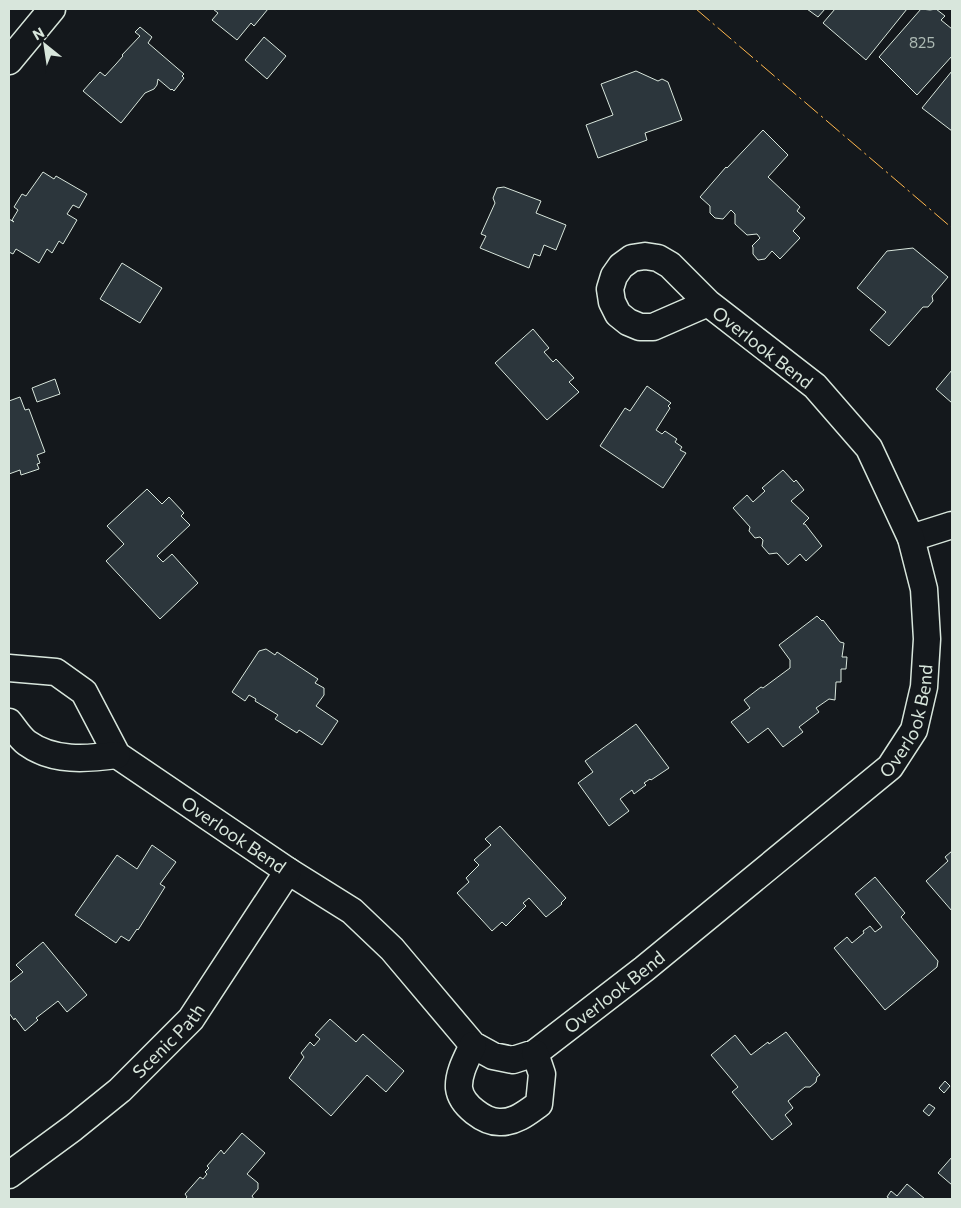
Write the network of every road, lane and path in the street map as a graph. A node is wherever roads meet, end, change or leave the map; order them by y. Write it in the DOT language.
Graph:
graph roads {
  1 [pos="52,9"];
  2 [pos="9,60"];
  3 [pos="708,303"];
  4 [pos="952,525"];
  5 [pos="912,538"];
  6 [pos="9,668"];
  7 [pos="9,722"];
  8 [pos="118,755"];
  9 [pos="288,871"];
  10 [pos="472,1045"];
  11 [pos="536,1053"];
  12 [pos="9,1175"];
  1 -- 2 [label="street"];
  3 -- 5 [label="street, Overlook Bend"];
  4 -- 5 [label="street"];
  5 -- 11 [label="street, Overlook Bend"];
  6 -- 8 [label="street, Overlook Bend"];
  7 -- 8 [label="street"];
  8 -- 9 [label="street, Overlook Bend"];
  9 -- 10 [label="street, Overlook Bend"];
  9 -- 12 [label="street, Scenic Path"];
  10 -- 11 [label="street, Overlook Bend"];
  10 -- 11 [label="street"];
}
